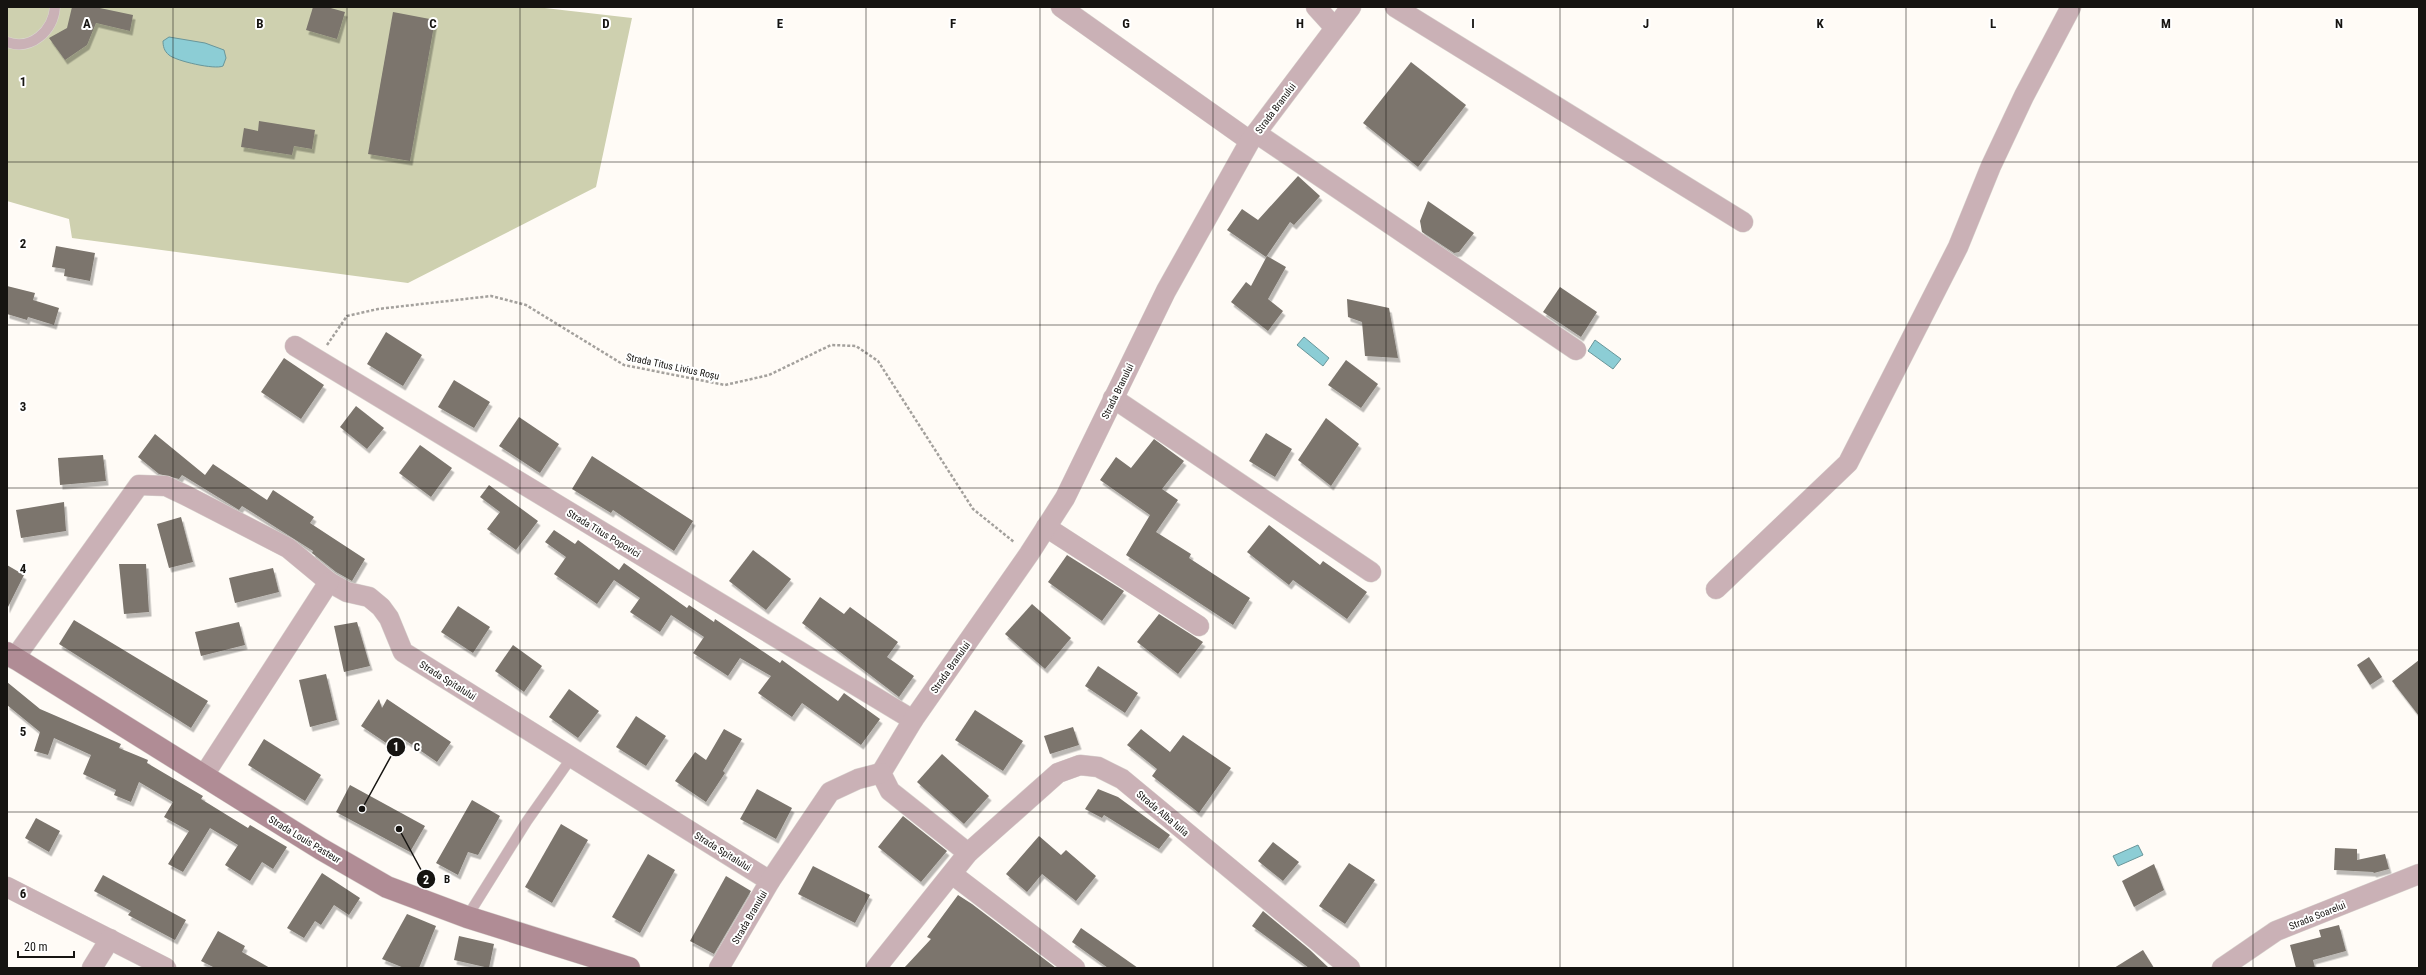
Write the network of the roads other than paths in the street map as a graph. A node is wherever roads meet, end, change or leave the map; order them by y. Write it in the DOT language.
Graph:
graph roads {
  1 [pos="55,7"];
  2 [pos="1061,7"];
  3 [pos="1316,7"];
  4 [pos="1351,7"];
  5 [pos="1395,7"];
  6 [pos="2071,7"];
  7 [pos="1335,28"];
  8 [pos="7,42"];
  9 [pos="1253,137"];
  10 [pos="1743,222"];
  11 [pos="295,346"];
  12 [pos="1576,350"];
  13 [pos="1113,398"];
  14 [pos="1046,527"];
  15 [pos="1371,572"];
  16 [pos="329,582"];
  17 [pos="1716,589"];
  18 [pos="1198,626"];
  19 [pos="10,656"];
  20 [pos="913,720"];
  21 [pos="572,757"];
  22 [pos="881,773"];
  23 [pos="204,776"];
  24 [pos="968,853"];
  25 [pos="952,874"];
  26 [pos="2419,874"];
  27 [pos="770,881"];
  28 [pos="7,887"];
  29 [pos="466,917"];
  30 [pos="110,938"];
  31 [pos="92,968"];
  32 [pos="166,968"];
  33 [pos="629,968"];
  34 [pos="719,968"];
  35 [pos="876,968"];
  36 [pos="1075,968"];
  37 [pos="1350,968"];
  38 [pos="2222,968"];
  1 -- 8 [label="lane"];
  2 -- 9 [label="street"];
  3 -- 7 [label="street"];
  4 -- 7 [label="street, Strada Branului"];
  5 -- 10 [label="street"];
  6 -- 17 [label="street"];
  7 -- 9 [label="street, Strada Branului"];
  9 -- 12 [label="street"];
  9 -- 13 [label="street, Strada Branului"];
  11 -- 20 [label="street, Strada Titus Popovici"];
  13 -- 14 [label="street, Strada Branului"];
  13 -- 15 [label="street"];
  14 -- 18 [label="street"];
  14 -- 20 [label="street, Strada Branului"];
  16 -- 19 [label="street, Strada Spitalului"];
  16 -- 21 [label="street, Strada Spitalului"];
  16 -- 23 [label="street"];
  19 -- 23 [label="main road, Strada Louis Pasteur"];
  20 -- 22 [label="street, Strada Branului"];
  21 -- 27 [label="street, Strada Spitalului"];
  21 -- 29 [label="lane"];
  22 -- 24 [label="street"];
  22 -- 27 [label="street, Strada Branului"];
  23 -- 29 [label="main road, Strada Louis Pasteur"];
  24 -- 25 [label="street"];
  24 -- 37 [label="street, Strada Alba Iulia"];
  25 -- 35 [label="street"];
  25 -- 36 [label="street"];
  26 -- 38 [label="street, Strada Soarelui"];
  27 -- 34 [label="street, Strada Branului"];
  28 -- 30 [label="street"];
  29 -- 33 [label="main road, Strada Louis Pasteur"];
  30 -- 31 [label="street"];
  30 -- 32 [label="street"];
}
